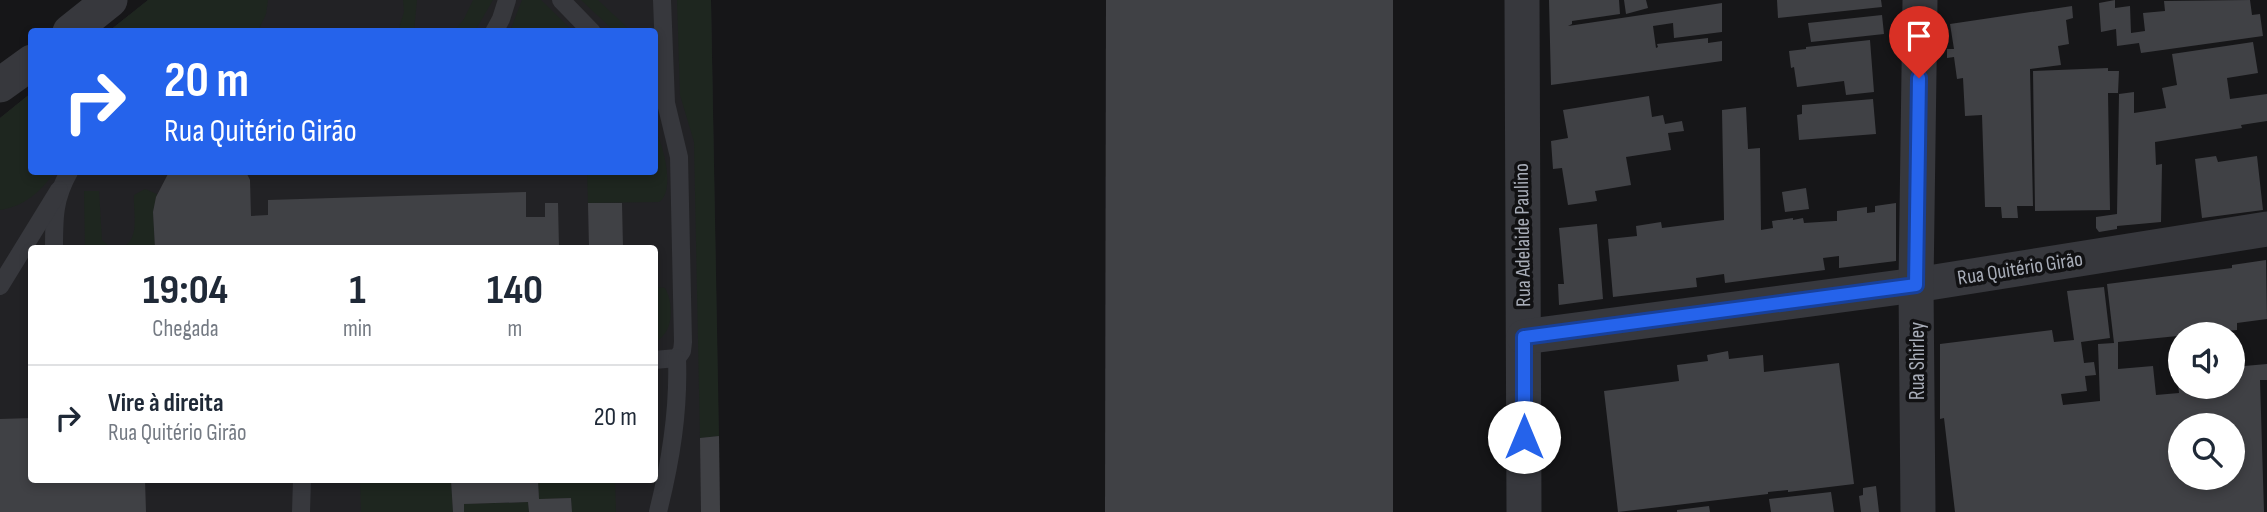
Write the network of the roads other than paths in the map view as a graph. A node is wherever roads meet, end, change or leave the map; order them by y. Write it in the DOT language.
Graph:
graph roads {
  1 [pos="110,0"];
  2 [pos="507,0"];
  3 [pos="561,0"];
  4 [pos="662,0"];
  5 [pos="1522,0"];
  6 [pos="1920,0"];
  7 [pos="75,28"];
  8 [pos="496,28"];
  9 [pos="588,28"];
  10 [pos="28,65"];
  11 [pos="0,85"];
  12 [pos="660,98"];
  13 [pos="67,175"];
  14 [pos="59,190"];
  15 [pos="2267,229"];
  16 [pos="54,245"];
  17 [pos="1916,285"];
  18 [pos="0,286"];
  19 [pos="1524,337"];
  20 [pos="677,358"];
  21 [pos="658,360"];
  22 [pos="302,483"];
  23 [pos="301,512"];
  24 [pos="658,512"];
  25 [pos="1524,512"];
  26 [pos="1918,512"];
  1 -- 7 [label="street"];
  2 -- 8 [label="lane"];
  3 -- 9 [label="lane"];
  4 -- 12 [label="lane"];
  5 -- 19 [label="street, Rua Adelaide Paulino"];
  6 -- 17 [label="street, Rua Shirley"];
  10 -- 11 [label="street"];
  12 -- 20 [label="lane"];
  13 -- 14 [label="lane"];
  14 -- 16 [label="lane"];
  14 -- 18 [label="lane"];
  15 -- 17 [label="street, Rua Quitério Girão"];
  17 -- 19 [label="street, Rua Quitério Girão"];
  17 -- 26 [label="street, Rua Shirley"];
  19 -- 25 [label="street, Rua Adelaide Paulino"];
  20 -- 21 [label="lane"];
  20 -- 24 [label="lane"];
  22 -- 23 [label="lane"];
}
